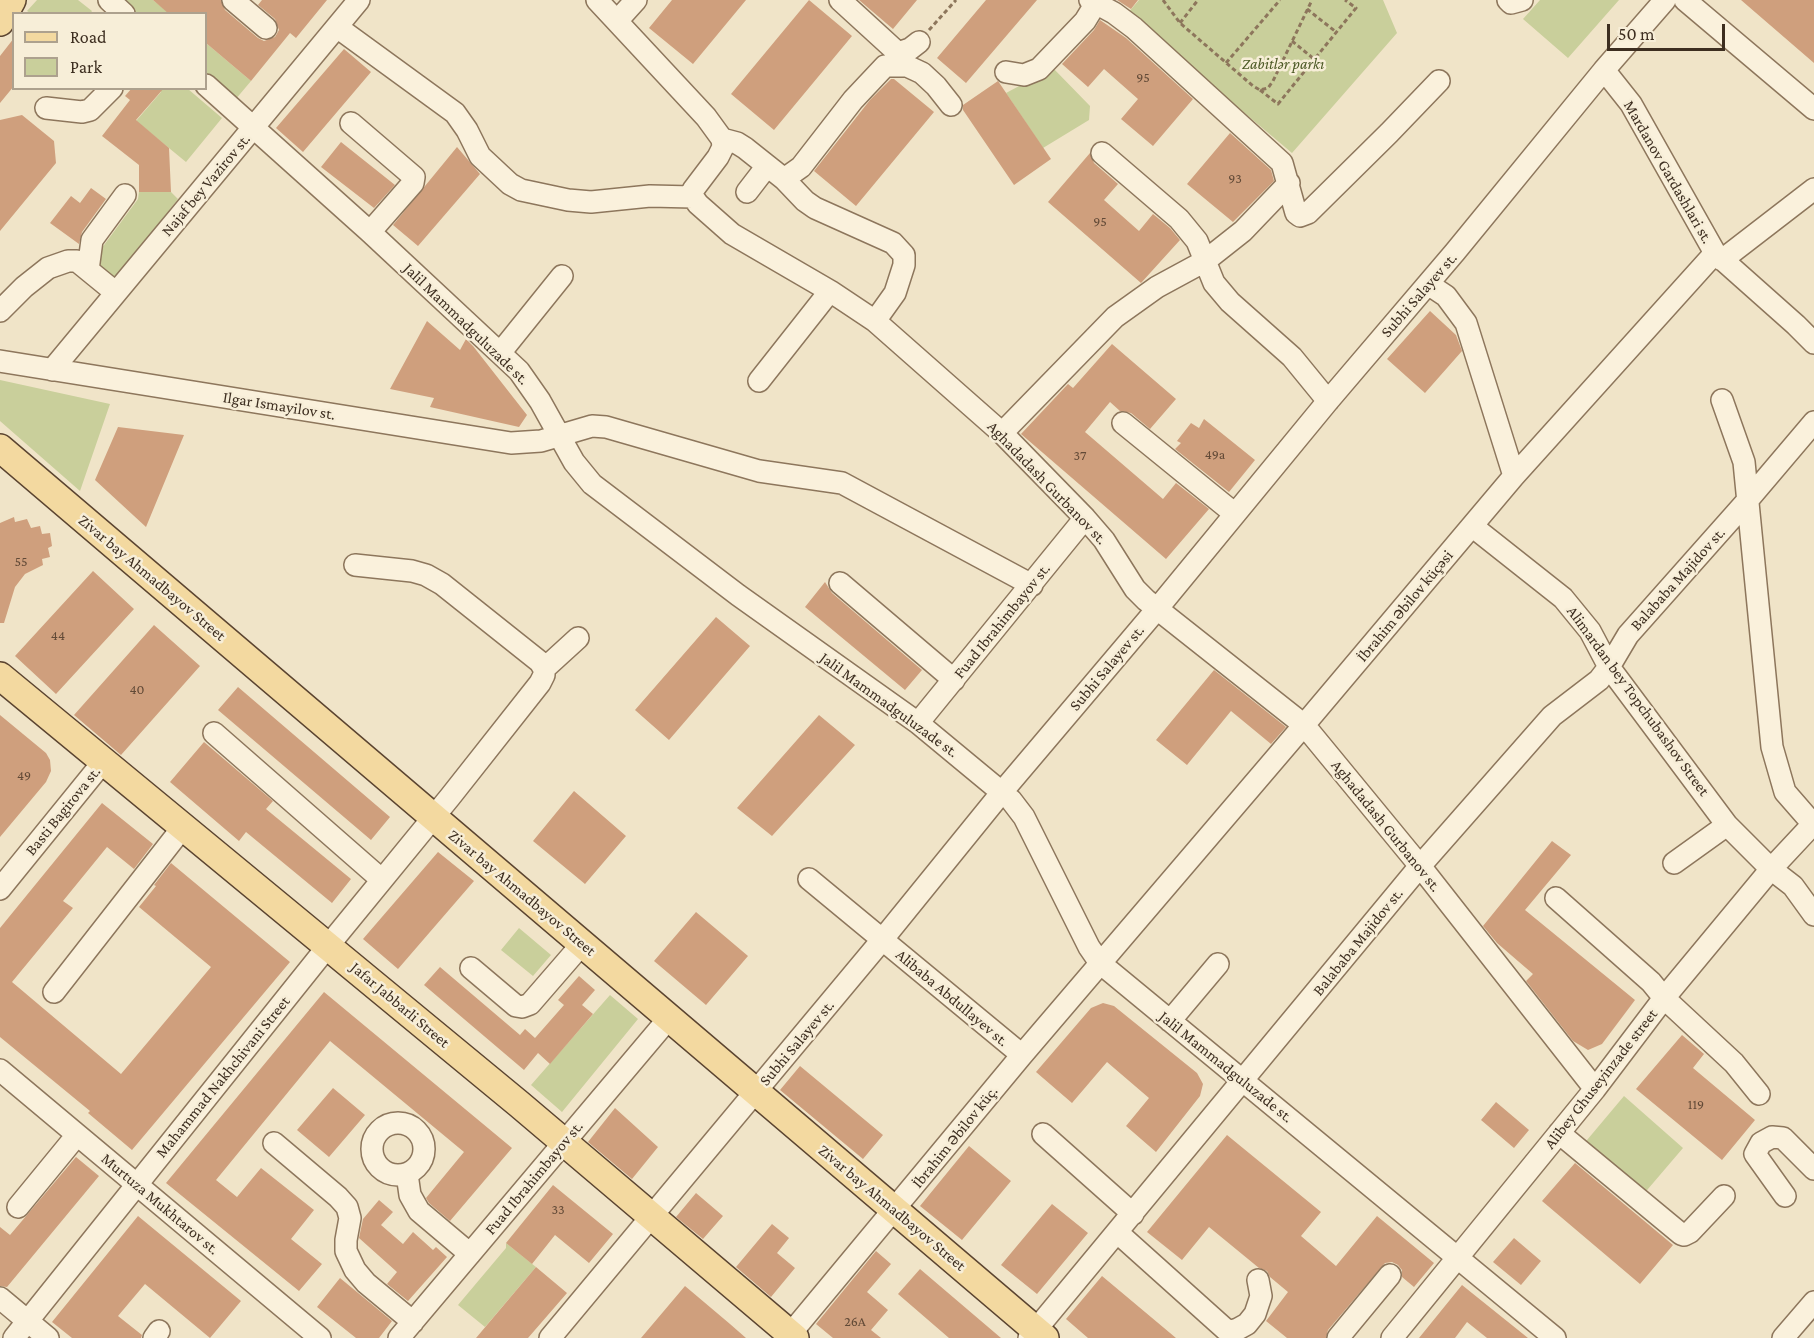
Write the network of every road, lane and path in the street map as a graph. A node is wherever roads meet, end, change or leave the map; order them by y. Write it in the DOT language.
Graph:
graph roads {
  1 [pos="10,0"];
  2 [pos="109,0"];
  3 [pos="234,0"];
  4 [pos="359,0"];
  5 [pos="597,0"];
  6 [pos="636,0"];
  7 [pos="840,0"];
  8 [pos="956,0"];
  9 [pos="1163,0"];
  10 [pos="1198,0"];
  11 [pos="1280,0"];
  12 [pos="1312,0"];
  13 [pos="1345,0"];
  14 [pos="1508,0"];
  15 [pos="1522,0"];
  16 [pos="1665,0"];
  17 [pos="1685,0"];
  18 [pos="1093,1"];
  19 [pos="1307,9"];
  20 [pos="0,10"];
  21 [pos="122,12"];
  22 [pos="617,21"];
  23 [pos="0,22"];
  24 [pos="1180,23"];
  25 [pos="337,27"];
  26 [pos="266,28"];
  27 [pos="1336,32"];
  28 [pos="1292,41"];
  29 [pos="919,42"];
  30 [pos="1314,59"];
  31 [pos="1226,63"];
  32 [pos="1604,70"];
  33 [pos="1006,72"];
  34 [pos="1439,81"];
  35 [pos="207,86"];
  36 [pos="110,90"];
  37 [pos="1260,90"];
  38 [pos="951,105"];
  39 [pos="46,108"];
  40 [pos="1814,109"];
  41 [pos="351,123"];
  42 [pos="254,128"];
  43 [pos="722,139"];
  44 [pos="1102,153"];
  45 [pos="767,166"];
  46 [pos="784,179"];
  47 [pos="1289,183"];
  48 [pos="1814,189"];
  49 [pos="747,192"];
  50 [pos="125,195"];
  51 [pos="693,197"];
  52 [pos="370,232"];
  53 [pos="1719,256"];
  54 [pos="1205,261"];
  55 [pos="88,270"];
  56 [pos="562,276"];
  57 [pos="1428,284"];
  58 [pos="830,291"];
  59 [pos="115,292"];
  60 [pos="0,311"];
  61 [pos="876,321"];
  62 [pos="1814,343"];
  63 [pos="500,353"];
  64 [pos="0,361"];
  65 [pos="52,370"];
  66 [pos="759,381"];
  67 [pos="1722,400"];
  68 [pos="1328,401"];
  69 [pos="1814,422"];
  70 [pos="1123,423"];
  71 [pos="1002,433"];
  72 [pos="558,435"];
  73 [pos="0,448"];
  74 [pos="1514,476"];
  75 [pos="1747,501"];
  76 [pos="1235,514"];
  77 [pos="1085,518"];
  78 [pos="1472,526"];
  79 [pos="355,565"];
  80 [pos="840,583"];
  81 [pos="1032,585"];
  82 [pos="1157,609"];
  83 [pos="578,638"];
  84 [pos="1610,667"];
  85 [pos="544,669"];
  86 [pos="0,676"];
  87 [pos="954,680"];
  88 [pos="918,723"];
  89 [pos="1304,725"];
  90 [pos="214,733"];
  91 [pos="103,762"];
  92 [pos="1002,792"];
  93 [pos="433,817"];
  94 [pos="1813,824"];
  95 [pos="1727,825"];
  96 [pos="183,827"];
  97 [pos="1674,863"];
  98 [pos="1420,866"];
  99 [pos="1771,869"];
  100 [pos="809,879"];
  101 [pos="382,880"];
  102 [pos="0,889"];
  103 [pos="1556,898"];
  104 [pos="1814,915"];
  105 [pos="882,940"];
  106 [pos="582,944"];
  107 [pos="328,946"];
  108 [pos="1100,963"];
  109 [pos="1218,964"];
  110 [pos="471,968"];
  111 [pos="54,992"];
  112 [pos="1664,998"];
  113 [pos="669,1018"];
  114 [pos="1170,1021"];
  115 [pos="1022,1055"];
  116 [pos="0,1071"];
  117 [pos="1244,1081"];
  118 [pos="1595,1089"];
  119 [pos="756,1092"];
  120 [pos="1759,1094"];
  121 [pos="1559,1133"];
  122 [pos="1043,1134"];
  123 [pos="77,1135"];
  124 [pos="565,1142"];
  125 [pos="274,1143"];
  126 [pos="1814,1169"];
  127 [pos="407,1174"];
  128 [pos="137,1185"];
  129 [pos="1724,1196"];
  130 [pos="1785,1196"];
  131 [pos="18,1208"];
  132 [pos="895,1210"];
  133 [pos="1133,1214"];
  134 [pos="652,1215"];
  135 [pos="1118,1233"];
  136 [pos="470,1254"];
  137 [pos="1458,1259"];
  138 [pos="1390,1275"];
  139 [pos="1258,1280"];
  140 [pos="0,1298"];
  141 [pos="1814,1302"];
  142 [pos="27,1321"];
  143 [pos="406,1330"];
  144 [pos="1037,1335"];
  145 [pos="791,1337"];
  146 [pos="14,1338"];
  147 [pos="48,1338"];
  148 [pos="320,1338"];
  149 [pos="550,1338"];
  150 [pos="1338,1338"];
  151 [pos="1392,1338"];
  152 [pos="1555,1338"];
  153 [pos="1783,1338"];
  1 -- 20 [label="main road"];
  1 -- 23 [label="main road"];
  2 -- 21 [label="street"];
  3 -- 26 [label="street"];
  4 -- 25 [label="street, Najaf bey Vazirov st."];
  5 -- 22 [label="street"];
  6 -- 22 [label="street"];
  7 -- 29 [label="street"];
  8 -- 29 [label="path"];
  9 -- 24 [label="path"];
  10 -- 24 [label="path"];
  11 -- 31 [label="path"];
  12 -- 19 [label="path"];
  13 -- 27 [label="path"];
  14 -- 15 [label="street"];
  16 -- 32 [label="street, Subhi Salayev st."];
  17 -- 40 [label="street"];
  18 -- 33 [label="street"];
  18 -- 47 [label="street"];
  19 -- 27 [label="path"];
  19 -- 28 [label="path"];
  22 -- 43 [label="street"];
  24 -- 31 [label="path"];
  25 -- 42 [label="street, Najaf bey Vazirov st."];
  25 -- 51 [label="street"];
  27 -- 30 [label="path"];
  28 -- 30 [label="path"];
  28 -- 37 [label="path"];
  30 -- 37 [label="path"];
  31 -- 37 [label="path"];
  32 -- 53 [label="street, Mardanov Gardashlari st."];
  32 -- 57 [label="street, Subhi Salayev st."];
  34 -- 47 [label="street"];
  35 -- 42 [label="street, Jalil Mammadguluzade st."];
  36 -- 39 [label="street"];
  38 -- 46 [label="street"];
  41 -- 52 [label="street"];
  42 -- 52 [label="street, Jalil Mammadguluzade st."];
  42 -- 59 [label="street, Najaf bey Vazirov st."];
  43 -- 45 [label="street"];
  43 -- 51 [label="street"];
  44 -- 54 [label="street"];
  45 -- 46 [label="street"];
  45 -- 49 [label="street"];
  46 -- 61 [label="street"];
  47 -- 54 [label="street"];
  48 -- 53 [label="street, İbrahim Əbilov küçəsi"];
  50 -- 55 [label="street"];
  51 -- 58 [label="street, Aghadadash Gurbanov st."];
  52 -- 63 [label="street, Jalil Mammadguluzade st."];
  53 -- 62 [label="street, Mardanov Gardashlari st."];
  53 -- 74 [label="street, İbrahim Əbilov küçəsi"];
  54 -- 68 [label="street"];
  54 -- 71 [label="street"];
  55 -- 59 [label="street"];
  55 -- 60 [label="street"];
  56 -- 63 [label="street"];
  57 -- 68 [label="street, Subhi Salayev st."];
  57 -- 74 [label="street"];
  58 -- 61 [label="street, Aghadadash Gurbanov st."];
  58 -- 66 [label="street"];
  59 -- 65 [label="street, Najaf bey Vazirov st."];
  61 -- 71 [label="street, Aghadadash Gurbanov st."];
  63 -- 72 [label="street, Jalil Mammadguluzade st."];
  64 -- 65 [label="street, Ilgar Ismayilov st."];
  65 -- 72 [label="street, Ilgar Ismayilov st."];
  67 -- 75 [label="street"];
  68 -- 76 [label="street, Subhi Salayev st."];
  69 -- 75 [label="street, Balababa Majidov st."];
  70 -- 76 [label="street"];
  71 -- 77 [label="street, Aghadadash Gurbanov st."];
  72 -- 81 [label="street, Ilgar Ismayilov st."];
  72 -- 88 [label="street, Jalil Mammadguluzade st."];
  73 -- 93 [label="main road, Zivar bay Ahmadbayov Street"];
  74 -- 78 [label="street, İbrahim Əbilov küçəsi"];
  75 -- 84 [label="street, Balababa Majidov st."];
  75 -- 94 [label="street"];
  76 -- 82 [label="street, Subhi Salayev st."];
  77 -- 81 [label="street, Fuad Ibrahimbayov st."];
  77 -- 82 [label="street, Aghadadash Gurbanov st."];
  78 -- 84 [label="street, Alimardan bey Topchubashov Street"];
  78 -- 89 [label="street, İbrahim Əbilov küçəsi"];
  79 -- 85 [label="street"];
  80 -- 87 [label="street"];
  81 -- 87 [label="street, Fuad Ibrahimbayov st."];
  82 -- 89 [label="street, Aghadadash Gurbanov st."];
  82 -- 92 [label="street, Subhi Salayev st."];
  83 -- 85 [label="street"];
  84 -- 95 [label="street, Alimardan bey Topchubashov Street"];
  84 -- 98 [label="street, Balababa Majidov st."];
  85 -- 93 [label="street, Mahammad Nakhchivani Street"];
  86 -- 91 [label="main road, Jafar Jabbarli Street"];
  87 -- 88 [label="street, Fuad Ibrahimbayov st."];
  88 -- 92 [label="street, Jalil Mammadguluzade st."];
  89 -- 98 [label="street, Aghadadash Gurbanov st."];
  89 -- 108 [label="street, İbrahim Əbilov küçəsi"];
  90 -- 101 [label="street"];
  91 -- 96 [label="main road, Jafar Jabbarli Street"];
  91 -- 102 [label="street, Basti Bagirova st."];
  92 -- 105 [label="street, Subhi Salayev st."];
  92 -- 108 [label="street, Jalil Mammadguluzade st."];
  93 -- 101 [label="street, Mahammad Nakhchivani Street"];
  93 -- 106 [label="main road, Zivar bay Ahmadbayov Street"];
  94 -- 99 [label="street, Alibey Ghuseyinzade street"];
  95 -- 97 [label="street"];
  95 -- 99 [label="street, Alimardan bey Topchubashov Street"];
  96 -- 107 [label="main road, Jafar Jabbarli Street"];
  96 -- 111 [label="street"];
  98 -- 117 [label="street, Balababa Majidov st."];
  98 -- 118 [label="street, Aghadadash Gurbanov st."];
  99 -- 104 [label="street, Alimardan bey Topchubashov Street"];
  99 -- 112 [label="street, Alibey Ghuseyinzade street"];
  100 -- 105 [label="street, Alibaba Abdullayev st."];
  101 -- 107 [label="street, Mahammad Nakhchivani Street"];
  103 -- 112 [label="street"];
  105 -- 115 [label="street, Alibaba Abdullayev st."];
  105 -- 119 [label="street, Subhi Salayev st."];
  106 -- 110 [label="street"];
  106 -- 113 [label="main road, Zivar bay Ahmadbayov Street"];
  107 -- 124 [label="main road, Jafar Jabbarli Street"];
  107 -- 128 [label="street, Mahammad Nakhchivani Street"];
  108 -- 114 [label="street, Jalil Mammadguluzade st."];
  108 -- 115 [label="street, İbrahim Əbilov küç."];
  109 -- 114 [label="street"];
  112 -- 118 [label="street, Alibey Ghuseyinzade street"];
  112 -- 120 [label="street"];
  113 -- 119 [label="main road, Zivar bay Ahmadbayov Street"];
  113 -- 124 [label="street, Fuad Ibrahimbayov st."];
  114 -- 117 [label="street, Jalil Mammadguluzade st."];
  115 -- 132 [label="street, İbrahim Əbilov küç."];
  116 -- 123 [label="street, Murtuza Mukhtarov st."];
  117 -- 133 [label="street, Balababa Majidov st."];
  117 -- 137 [label="street, Jalil Mammadguluzade st."];
  118 -- 121 [label="street, Alibey Ghuseyinzade street"];
  119 -- 132 [label="main road, Zivar bay Ahmadbayov Street"];
  119 -- 134 [label="street, Subhi Salayev st."];
  121 -- 129 [label="street"];
  121 -- 137 [label="street, Alibey Ghuseyinzade street"];
  122 -- 133 [label="street"];
  123 -- 128 [label="street, Murtuza Mukhtarov st."];
  123 -- 131 [label="street"];
  124 -- 134 [label="main road, Jafar Jabbarli Street"];
  124 -- 136 [label="street, Fuad Ibrahimbayov st."];
  125 -- 143 [label="street"];
  126 -- 130 [label="street"];
  127 -- 136 [label="street"];
  128 -- 142 [label="street, Mahammad Nakhchivani Street"];
  128 -- 148 [label="street, Murtuza Mukhtarov st."];
  132 -- 144 [label="main road, Zivar bay Ahmadbayov Street"];
  132 -- 145 [label="street, İbrahim Əbilov küç."];
  133 -- 135 [label="street, Balababa Majidov st."];
  134 -- 145 [label="main road, Jafar Jabbarli Street"];
  134 -- 149 [label="street, Subhi Salayev st."];
  135 -- 139 [label="street"];
  135 -- 144 [label="street, Balababa Majidov st."];
  136 -- 143 [label="street, Fuad Ibrahimbayov st."];
  137 -- 151 [label="street, Alibey Ghuseyinzade street"];
  137 -- 152 [label="street, Jalil Mammadguluzade st."];
  138 -- 150 [label="street"];
  140 -- 142 [label="street"];
  141 -- 153 [label="street"];
  142 -- 146 [label="street, Mahammad Nakhchivani Street"];
  142 -- 147 [label="street"];
}
